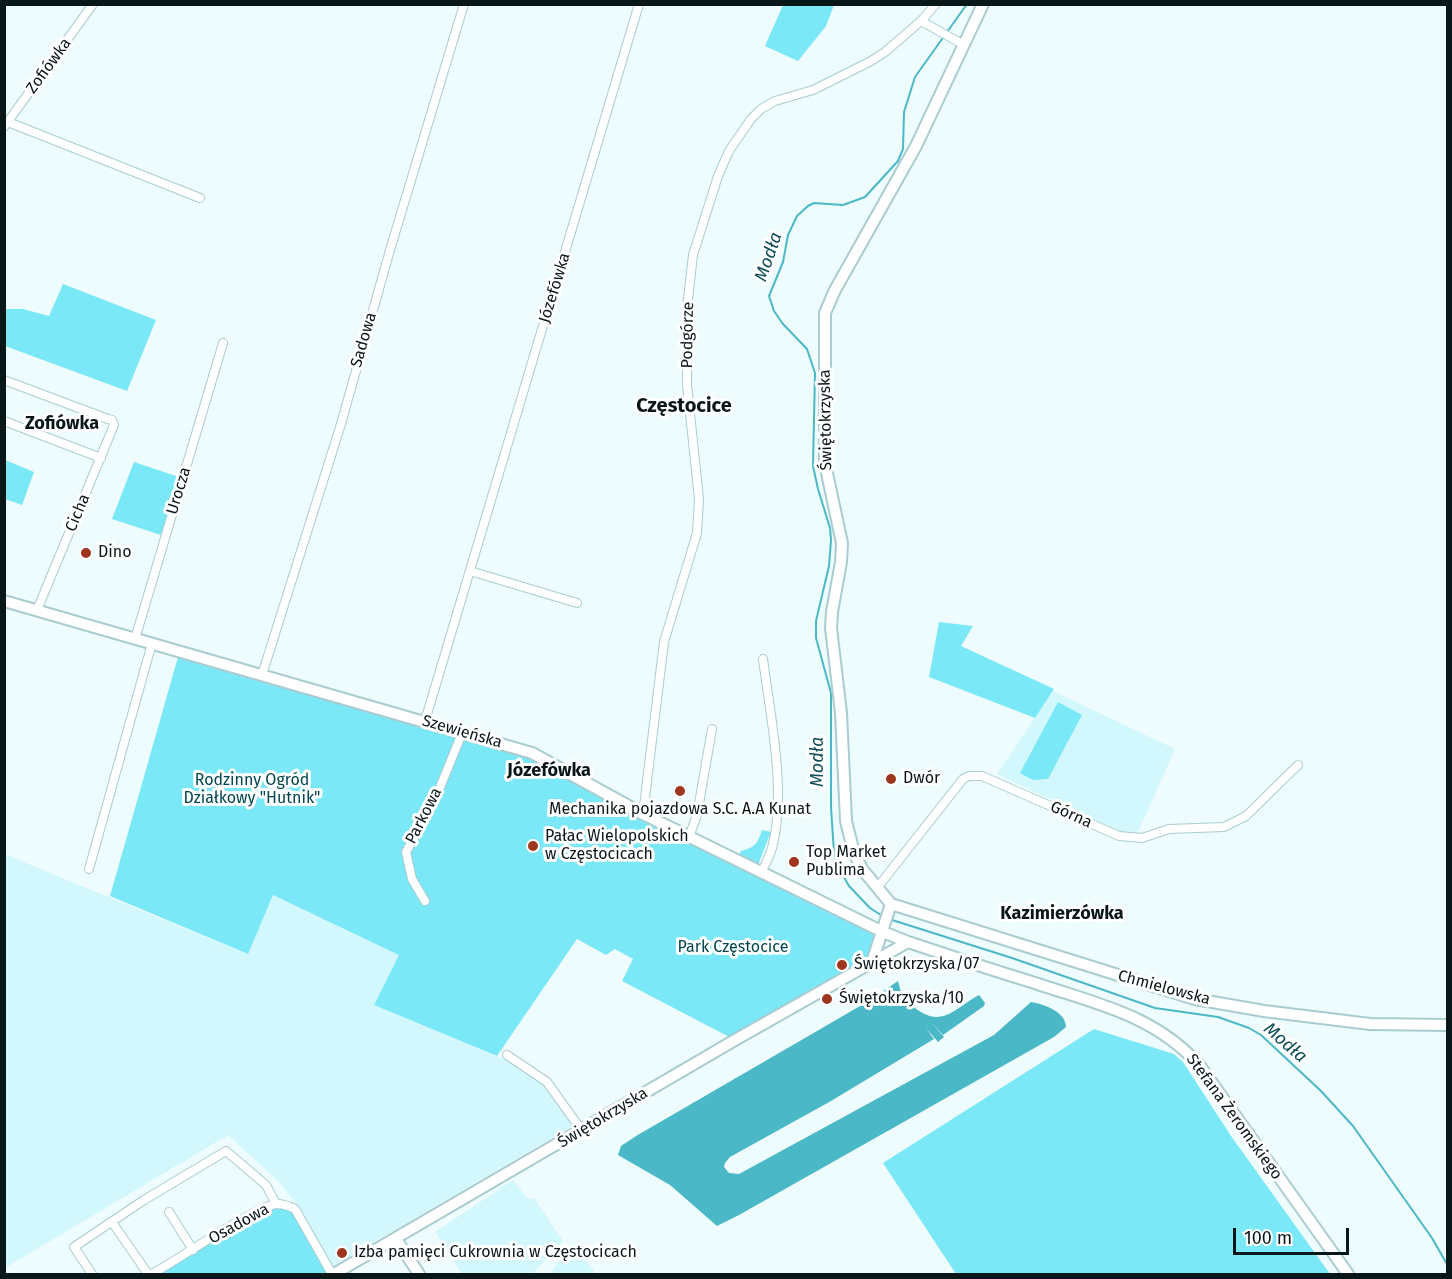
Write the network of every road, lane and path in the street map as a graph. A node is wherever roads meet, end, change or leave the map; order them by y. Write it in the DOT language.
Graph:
graph roads {
  1 [pos="93,4"];
  2 [pos="464,4"];
  3 [pos="639,4"];
  4 [pos="936,4"];
  5 [pos="983,4"];
  6 [pos="921,21"];
  7 [pos="961,43"];
  8 [pos="6,125"];
  9 [pos="200,198"];
  10 [pos="223,344"];
  11 [pos="4,380"];
  12 [pos="4,421"];
  13 [pos="101,458"];
  14 [pos="470,571"];
  15 [pos="4,601"];
  16 [pos="577,603"];
  17 [pos="37,610"];
  18 [pos="135,639"];
  19 [pos="152,643"];
  20 [pos="763,659"];
  21 [pos="262,675"];
  22 [pos="425,721"];
  23 [pos="712,729"];
  24 [pos="463,732"];
  25 [pos="1298,765"];
  26 [pos="643,814"];
  27 [pos="689,837"];
  28 [pos="89,869"];
  29 [pos="761,873"];
  30 [pos="877,888"];
  31 [pos="425,901"];
  32 [pos="886,919"];
  33 [pos="908,942"];
  34 [pos="872,962"];
  35 [pos="1448,1025"];
  36 [pos="507,1055"];
  37 [pos="582,1131"];
  38 [pos="276,1204"];
  39 [pos="169,1212"];
  40 [pos="112,1222"];
  41 [pos="392,1240"];
  42 [pos="193,1250"];
  43 [pos="92,1275"];
  44 [pos="150,1275"];
  45 [pos="333,1275"];
  46 [pos="412,1275"];
  47 [pos="419,1275"];
  48 [pos="1348,1275"];
  1 -- 8 [label="street, Zofiówka"];
  2 -- 21 [label="street, Sadowa"];
  3 -- 14 [label="street, Józefówka"];
  4 -- 6 [label="street, Podgórze"];
  5 -- 7 [label="street, Świętokrzyska"];
  6 -- 7 [label="street"];
  6 -- 26 [label="street, Podgórze"];
  7 -- 30 [label="street, Świętokrzyska"];
  8 -- 9 [label="street"];
  10 -- 18 [label="street, Urocza"];
  11 -- 13 [label="street, Cicha"];
  12 -- 13 [label="street"];
  13 -- 17 [label="street, Cicha"];
  14 -- 16 [label="street"];
  14 -- 22 [label="street, Józefówka"];
  15 -- 17 [label="street, Szewieńska"];
  17 -- 18 [label="street, Szewieńska"];
  18 -- 19 [label="street, Szewieńska"];
  19 -- 21 [label="street, Szewieńska"];
  19 -- 28 [label="street"];
  20 -- 29 [label="street"];
  21 -- 22 [label="street, Szewieńska"];
  22 -- 24 [label="street, Szewieńska"];
  23 -- 27 [label="street"];
  24 -- 26 [label="street, Szewieńska"];
  24 -- 31 [label="street, Parkowa"];
  25 -- 30 [label="street, Górna"];
  26 -- 27 [label="street, Szewieńska"];
  27 -- 29 [label="street, Szewieńska"];
  29 -- 32 [label="street, Szewieńska"];
  30 -- 32 [label="street, Świętokrzyska"];
  32 -- 33 [label="street, Stefana Żeromskiego"];
  32 -- 34 [label="street"];
  32 -- 35 [label="street, Chmielowska"];
  33 -- 34 [label="street, Świętokrzyska"];
  33 -- 48 [label="street, Stefana Żeromskiego"];
  34 -- 37 [label="street, Świętokrzyska"];
  36 -- 37 [label="street"];
  37 -- 41 [label="street, Świętokrzyska"];
  38 -- 40 [label="street"];
  38 -- 42 [label="street, Osadowa"];
  38 -- 45 [label="street, Osadowa"];
  39 -- 42 [label="street"];
  40 -- 43 [label="street"];
  40 -- 44 [label="street"];
  41 -- 45 [label="street, Świętokrzyska"];
  41 -- 46 [label="street"];
  41 -- 47 [label="street"];
  42 -- 44 [label="street, Osadowa"];
}
